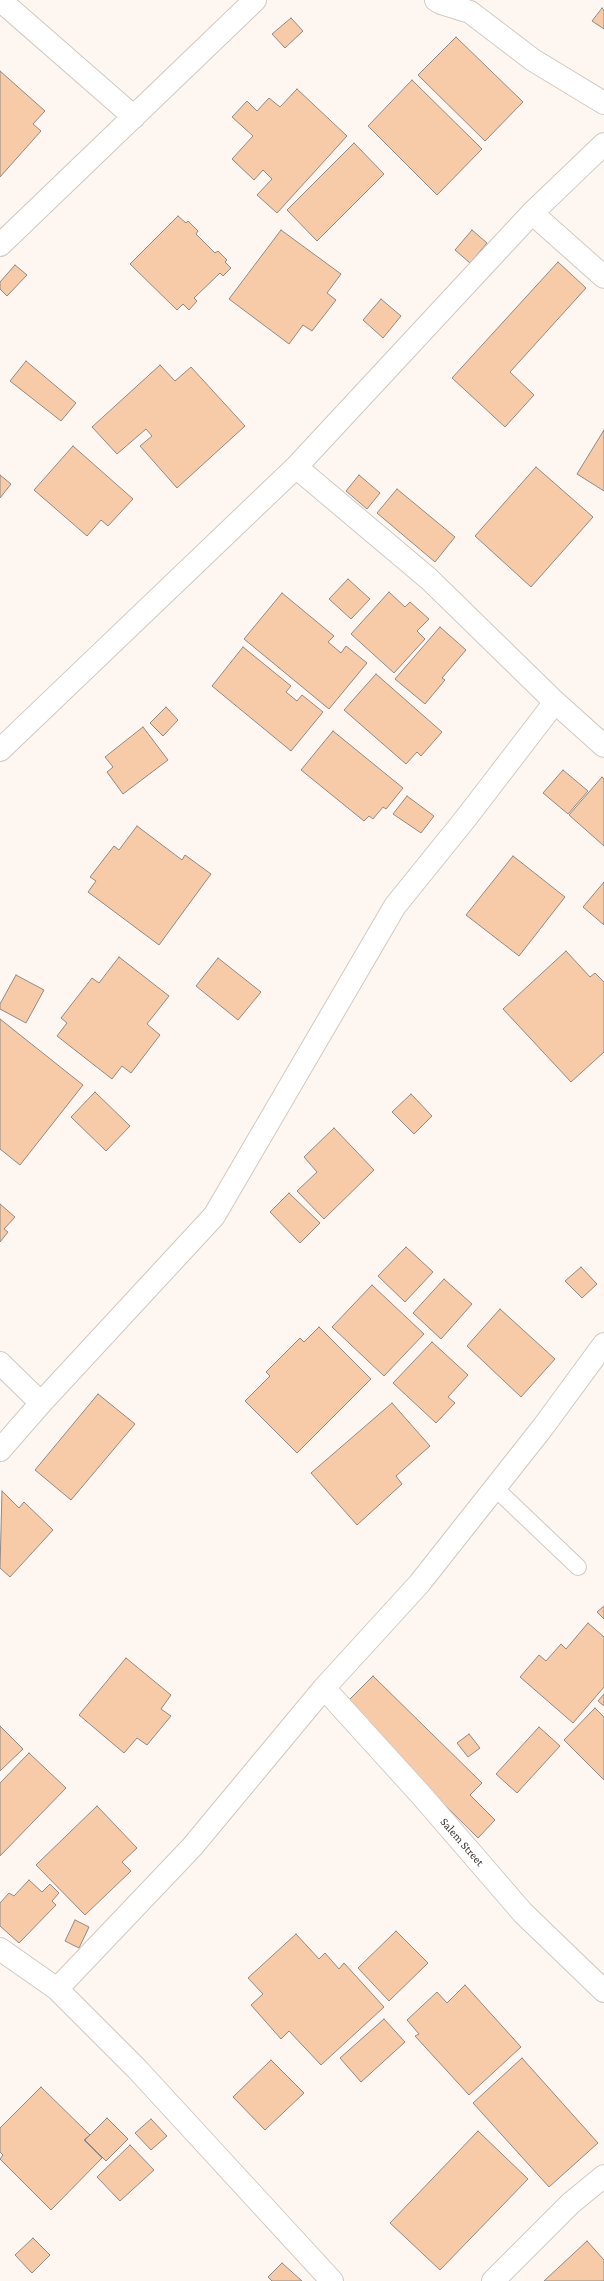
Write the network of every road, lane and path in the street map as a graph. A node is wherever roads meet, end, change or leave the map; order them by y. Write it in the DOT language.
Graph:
graph roads {
  1 [pos="0,0"];
  2 [pos="255,0"];
  3 [pos="441,1"];
  4 [pos="604,103"];
  5 [pos="134,117"];
  6 [pos="604,144"];
  7 [pos="532,213"];
  8 [pos="0,245"];
  9 [pos="604,277"];
  10 [pos="296,467"];
  11 [pos="555,702"];
  12 [pos="604,746"];
  13 [pos="0,750"];
  14 [pos="602,1350"];
  15 [pos="0,1363"];
  16 [pos="41,1402"];
  17 [pos="0,1450"];
  18 [pos="495,1488"];
  19 [pos="578,1566"];
  20 [pos="324,1688"];
  21 [pos="0,1949"];
  22 [pos="57,1989"];
  23 [pos="604,1991"];
  24 [pos="604,2176"];
  25 [pos="332,2281"];
  26 [pos="493,2281"];
  1 -- 5 [label="street"];
  2 -- 5 [label="street"];
  3 -- 4 [label="street"];
  5 -- 8 [label="street"];
  6 -- 7 [label="street"];
  7 -- 9 [label="street"];
  7 -- 10 [label="street"];
  10 -- 11 [label="street"];
  10 -- 13 [label="street"];
  11 -- 12 [label="street"];
  11 -- 16 [label="street"];
  14 -- 18 [label="street"];
  15 -- 16 [label="street"];
  16 -- 17 [label="street"];
  18 -- 19 [label="lane"];
  18 -- 20 [label="street"];
  20 -- 22 [label="street"];
  20 -- 23 [label="street, Salem Street"];
  21 -- 22 [label="street"];
  22 -- 25 [label="street"];
  24 -- 26 [label="street"];
}
